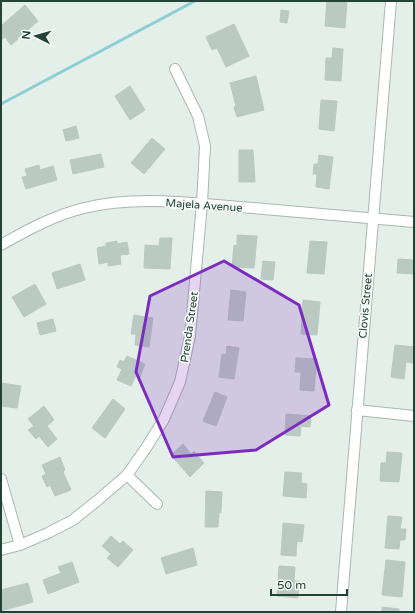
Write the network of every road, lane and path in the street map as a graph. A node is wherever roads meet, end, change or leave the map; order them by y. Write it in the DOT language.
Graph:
graph roads {
  1 [pos="391,1"];
  2 [pos="175,69"];
  3 [pos="202,204"];
  4 [pos="373,218"];
  5 [pos="414,222"];
  6 [pos="1,245"];
  7 [pos="357,410"];
  8 [pos="414,416"];
  9 [pos="127,475"];
  10 [pos="1,480"];
  11 [pos="157,504"];
  12 [pos="20,545"];
  13 [pos="1,550"];
  14 [pos="341,612"];
  1 -- 4 [label="street, Clovis Street"];
  2 -- 3 [label="street, Prenda Street"];
  3 -- 4 [label="street, Majela Avenue"];
  3 -- 6 [label="street, Majela Avenue"];
  3 -- 9 [label="street, Prenda Street"];
  4 -- 5 [label="street, Majela Avenue"];
  4 -- 7 [label="street, Clovis Street"];
  7 -- 8 [label="street"];
  7 -- 14 [label="street, Clovis Street"];
  9 -- 11 [label="street"];
  9 -- 12 [label="street, Prenda Street"];
  10 -- 12 [label="street"];
  12 -- 13 [label="street, Prenda Street"];
}
